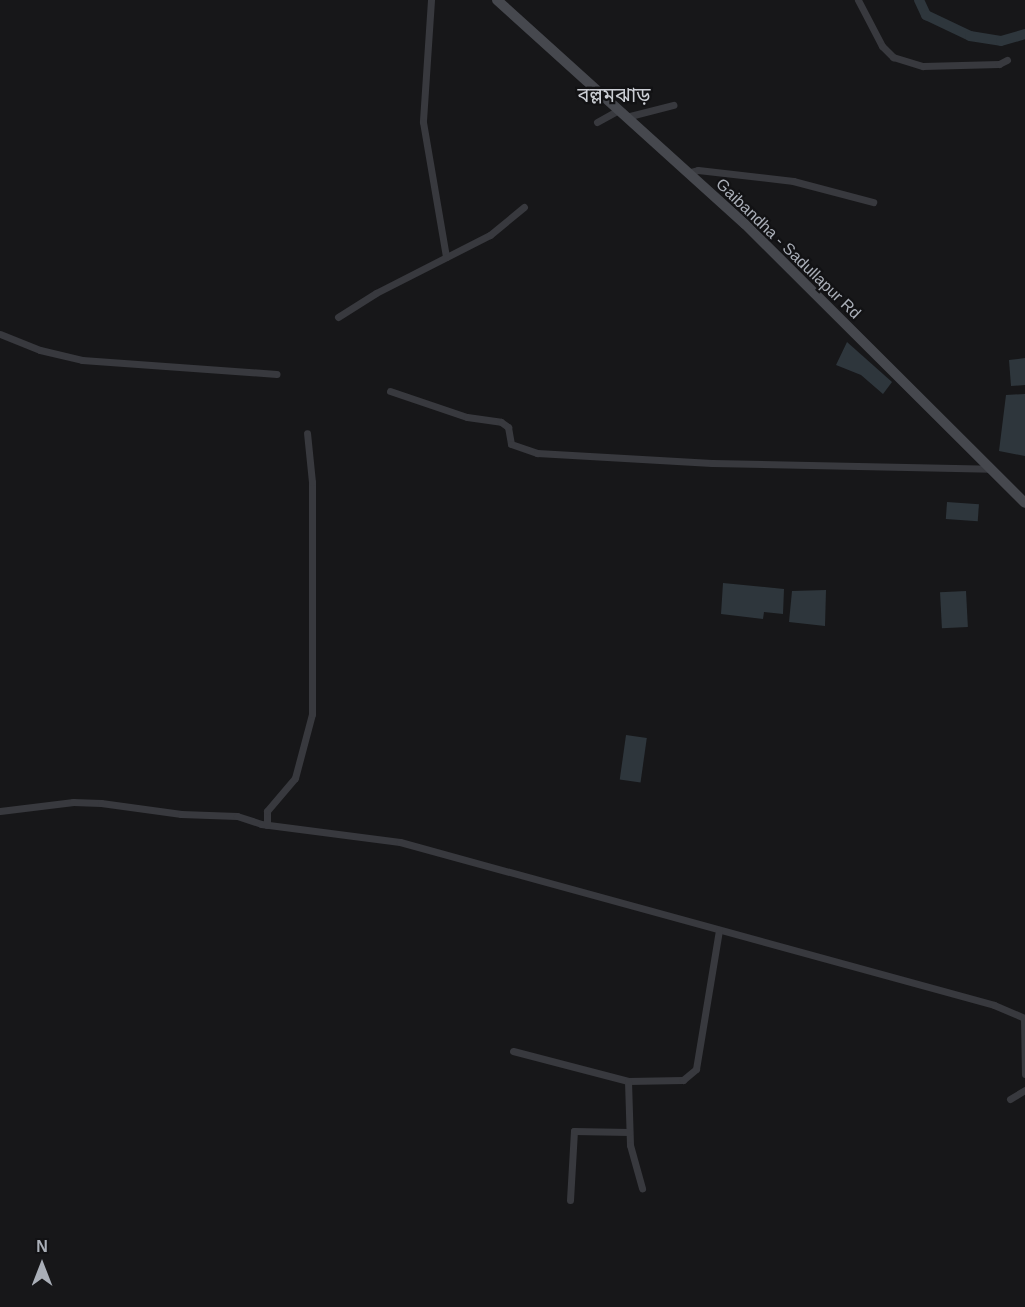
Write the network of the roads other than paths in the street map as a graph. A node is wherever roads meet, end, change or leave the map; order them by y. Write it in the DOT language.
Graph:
graph roads {
  1 [pos="431,0"];
  2 [pos="497,0"];
  3 [pos="858,0"];
  4 [pos="1007,60"];
  5 [pos="673,105"];
  6 [pos="623,113"];
  7 [pos="597,122"];
  8 [pos="685,174"];
  9 [pos="873,202"];
  10 [pos="524,207"];
  11 [pos="446,257"];
  12 [pos="338,317"];
  13 [pos="0,334"];
  14 [pos="276,374"];
  15 [pos="390,391"];
  16 [pos="307,433"];
  17 [pos="991,469"];
  18 [pos="1025,503"];
  19 [pos="0,811"];
  20 [pos="267,825"];
  21 [pos="719,930"];
  22 [pos="1025,1018"];
  23 [pos="513,1051"];
  24 [pos="1025,1074"];
  25 [pos="628,1081"];
  26 [pos="1025,1090"];
  27 [pos="1011,1099"];
  28 [pos="629,1132"];
  29 [pos="642,1188"];
  30 [pos="570,1200"];
  1 -- 11 [label="street"];
  2 -- 6 [label="main road, Gaibandha - Sadullapur Rd"];
  3 -- 4 [label="street"];
  5 -- 6 [label="street"];
  6 -- 7 [label="street"];
  6 -- 8 [label="main road, Gaibandha - Sadullapur Rd"];
  8 -- 9 [label="street"];
  8 -- 17 [label="main road, Gaibandha - Sadullapur Rd"];
  10 -- 11 [label="street"];
  11 -- 12 [label="street"];
  13 -- 14 [label="street"];
  15 -- 17 [label="street"];
  16 -- 20 [label="street"];
  17 -- 18 [label="main road, Gaibandha - Sadullapur Rd"];
  19 -- 20 [label="street"];
  20 -- 21 [label="street"];
  21 -- 22 [label="street"];
  21 -- 25 [label="street"];
  22 -- 24 [label="street"];
  23 -- 25 [label="street"];
  25 -- 28 [label="street"];
  26 -- 27 [label="street"];
  28 -- 29 [label="street"];
  28 -- 30 [label="street"];
}
